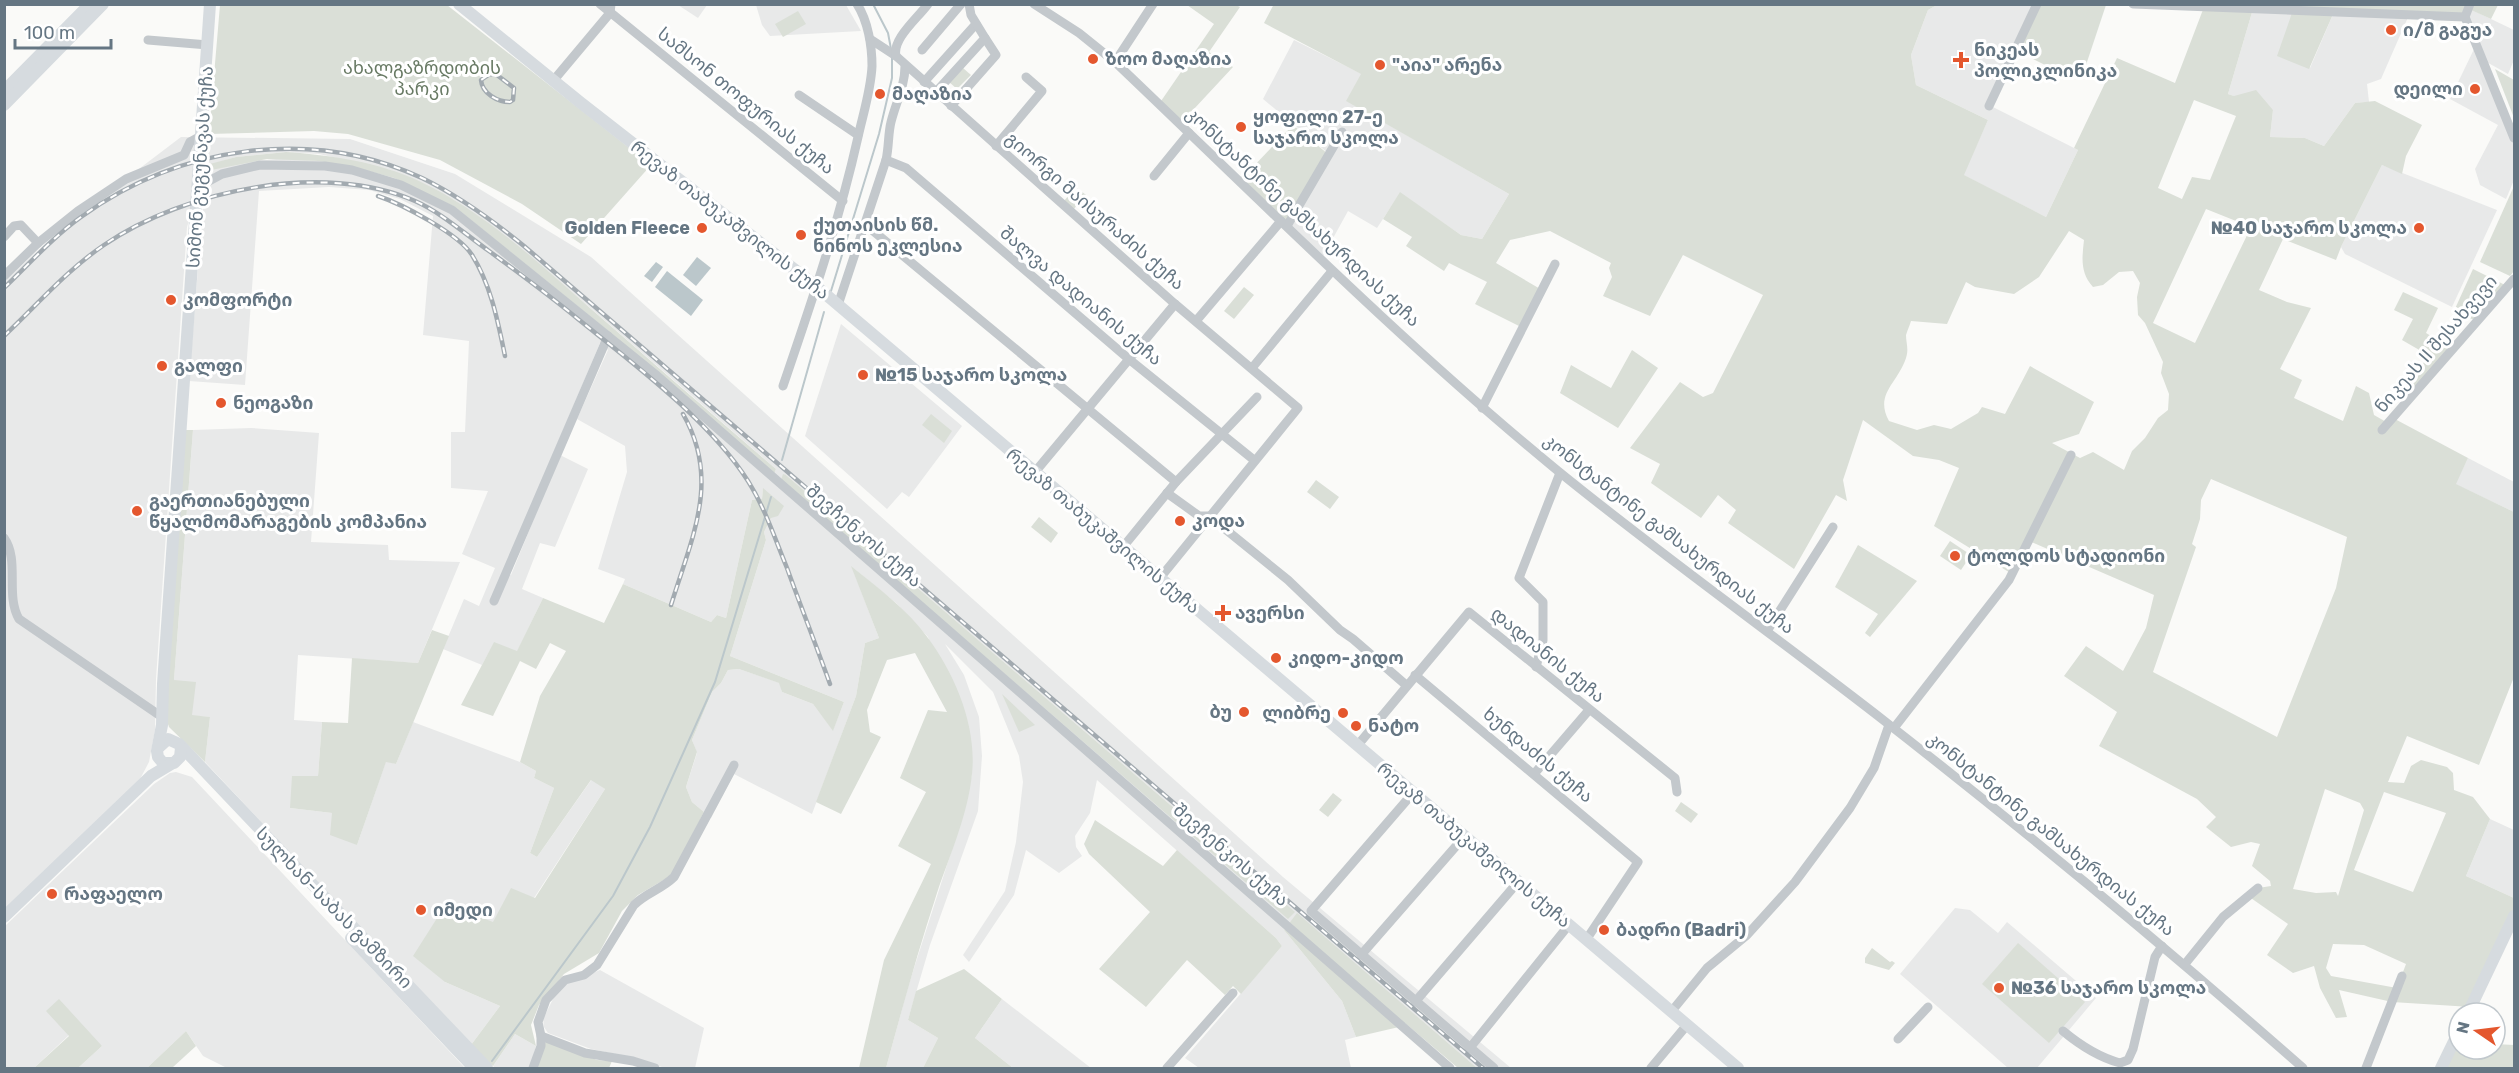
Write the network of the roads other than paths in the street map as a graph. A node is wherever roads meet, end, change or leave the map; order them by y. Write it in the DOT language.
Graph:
graph roads {
  1 [pos="210,4"];
  2 [pos="459,4"];
  3 [pos="600,4"];
  4 [pos="857,4"];
  5 [pos="928,4"];
  6 [pos="961,4"];
  7 [pos="969,4"];
  8 [pos="1034,4"];
  9 [pos="1153,4"];
  10 [pos="2037,4"];
  11 [pos="2133,4"];
  12 [pos="2470,4"];
  13 [pos="97,5"];
  14 [pos="611,9"];
  15 [pos="2465,17"];
  16 [pos="976,24"];
  17 [pos="984,38"];
  18 [pos="870,39"];
  19 [pos="148,40"];
  20 [pos="208,45"];
  21 [pos="922,50"];
  22 [pos="896,56"];
  23 [pos="1115,62"];
  24 [pos="905,66"];
  25 [pos="1026,77"];
  26 [pos="554,81"];
  27 [pos="924,82"];
  28 [pos="4,91"];
  29 [pos="935,93"];
  30 [pos="799,95"];
  31 [pos="4,105"];
  32 [pos="951,106"];
  33 [pos="1989,106"];
  34 [pos="1342,132"];
  35 [pos="1189,133"];
  36 [pos="858,135"];
  37 [pos="201,136"];
  38 [pos="2514,138"];
  39 [pos="996,146"];
  40 [pos="886,160"];
  41 [pos="1154,176"];
  42 [pos="197,181"];
  43 [pos="843,201"];
  44 [pos="1284,223"];
  45 [pos="866,225"];
  46 [pos="4,237"];
  47 [pos="38,243"];
  48 [pos="1555,264"];
  49 [pos="1332,271"];
  50 [pos="4,276"];
  51 [pos="2514,279"];
  52 [pos="817,287"];
  53 [pos="1175,304"];
  54 [pos="838,305"];
  55 [pos="1196,321"];
  56 [pos="608,336"];
  57 [pos="1130,360"];
  58 [pos="1252,368"];
  59 [pos="783,386"];
  60 [pos="1257,397"];
  61 [pos="1088,408"];
  62 [pos="1482,408"];
  63 [pos="2382,430"];
  64 [pos="1222,435"];
  65 [pos="2071,454"];
  66 [pos="1254,460"];
  67 [pos="1035,472"];
  68 [pos="1560,473"];
  69 [pos="1176,482"];
  70 [pos="1167,493"];
  71 [pos="1209,516"];
  72 [pos="1833,527"];
  73 [pos="4,538"];
  74 [pos="1123,548"];
  75 [pos="1160,578"];
  76 [pos="494,601"];
  77 [pos="1767,631"];
  78 [pos="1536,667"];
  79 [pos="1415,675"];
  80 [pos="1406,686"];
  81 [pos="1588,710"];
  82 [pos="162,721"];
  83 [pos="1892,727"];
  84 [pos="168,739"];
  85 [pos="1357,746"];
  86 [pos="181,748"];
  87 [pos="157,751"];
  88 [pos="172,764"];
  89 [pos="734,765"];
  90 [pos="1534,774"];
  91 [pos="151,776"];
  92 [pos="1677,792"];
  93 [pos="1413,793"];
  94 [pos="1464,837"];
  95 [pos="1518,882"];
  96 [pos="2258,888"];
  97 [pos="2514,916"];
  98 [pos="4,917"];
  99 [pos="1568,926"];
  100 [pos="1586,940"];
  101 [pos="2162,946"];
  102 [pos="1361,955"];
  103 [pos="2185,964"];
  104 [pos="2402,976"];
  105 [pos="1233,993"];
  106 [pos="2474,1001"];
  107 [pos="1415,1002"];
  108 [pos="1928,1007"];
  109 [pos="1671,1012"];
  110 [pos="1687,1026"];
  111 [pos="2063,1031"];
  112 [pos="541,1036"];
  113 [pos="1898,1039"];
  114 [pos="1469,1049"];
  115 [pos="479,1067"];
  116 [pos="533,1068"];
  117 [pos="655,1068"];
  118 [pos="1167,1068"];
  119 [pos="1450,1068"];
  120 [pos="1494,1068"];
  121 [pos="1651,1068"];
  122 [pos="1738,1068"];
  123 [pos="2302,1068"];
  124 [pos="2366,1068"];
  1 -- 20 [label="main road, სიმონ გუგუნავას ქუჩა"];
  2 -- 26 [label="main road, რევაზ თაბუკაშვილის ქუჩა"];
  3 -- 14 [label="street, სამსონ თოფურიას ქუჩა"];
  4 -- 18 [label="street"];
  5 -- 22 [label="street"];
  6 -- 21 [label="street"];
  7 -- 16 [label="street"];
  8 -- 23 [label="street, კონსტანტინე გამსახურდიას ქუჩა"];
  9 -- 23 [label="street"];
  10 -- 33 [label="street"];
  11 -- 15 [label="street"];
  12 -- 15 [label="street"];
  13 -- 28 [label="main road"];
  13 -- 31 [label="main road"];
  14 -- 26 [label="street"];
  14 -- 43 [label="street, სამსონ თოფურიას ქუჩა"];
  15 -- 38 [label="street"];
  16 -- 17 [label="street"];
  16 -- 27 [label="street"];
  17 -- 29 [label="street"];
  17 -- 32 [label="street"];
  18 -- 22 [label="street, გიორგი მაისურაძის ქუჩა"];
  18 -- 36 [label="street"];
  19 -- 20 [label="street"];
  20 -- 37 [label="main road, სიმონ გუგუნავას ქუჩა"];
  22 -- 24 [label="street, გიორგი მაისურაძის ქუჩა"];
  23 -- 35 [label="street, კონსტანტინე გამსახურდიას ქუჩა"];
  24 -- 27 [label="street, გიორგი მაისურაძის ქუჩა"];
  24 -- 40 [label="street"];
  25 -- 39 [label="street"];
  26 -- 52 [label="main road, რევაზ თაბუკაშვილის ქუჩა"];
  27 -- 29 [label="street, გიორგი მაისურაძის ქუჩა"];
  29 -- 32 [label="street, გიორგი მაისურაძის ქუჩა"];
  30 -- 36 [label="street"];
  32 -- 39 [label="street, გიორგი მაისურაძის ქუჩა"];
  34 -- 44 [label="street"];
  35 -- 41 [label="street"];
  35 -- 44 [label="street, კონსტანტინე გამსახურდიას ქუჩა"];
  36 -- 43 [label="street"];
  37 -- 42 [label="main road, სიმონ გუგუნავას ქუჩა"];
  37 -- 47 [label="street"];
  39 -- 53 [label="street, გიორგი მაისურაძის ქუჩა"];
  40 -- 45 [label="street"];
  40 -- 57 [label="street, შალვა დადიანის ქუჩა"];
  42 -- 56 [label="street, შევჩენკოს ქუჩა"];
  42 -- 82 [label="main road, სიმონ გუგუნავას ქუჩა"];
  43 -- 52 [label="street"];
  44 -- 49 [label="street, კონსტანტინე გამსახურდიას ქუჩა"];
  44 -- 55 [label="street"];
  45 -- 54 [label="street"];
  45 -- 61 [label="street"];
  46 -- 47 [label="street"];
  47 -- 50 [label="street"];
  48 -- 62 [label="street"];
  49 -- 58 [label="street"];
  49 -- 62 [label="street, კონსტანტინე გამსახურდიას ქუჩა"];
  51 -- 63 [label="street, ნიკეას II შესახვევი"];
  52 -- 54 [label="main road, რევაზ თაბუკაშვილის ქუჩა"];
  52 -- 59 [label="street"];
  53 -- 55 [label="street, გიორგი მაისურაძის ქუჩა"];
  53 -- 57 [label="street"];
  54 -- 67 [label="main road, რევაზ თაბუკაშვილის ქუჩა"];
  55 -- 58 [label="street, გიორგი მაისურაძის ქუჩა"];
  56 -- 76 [label="street"];
  56 -- 119 [label="street, შევჩენკოს ქუჩა"];
  57 -- 61 [label="street"];
  57 -- 64 [label="street, შალვა დადიანის ქუჩა"];
  58 -- 66 [label="street, გიორგი მაისურაძის ქუჩა"];
  60 -- 64 [label="street"];
  61 -- 67 [label="street"];
  61 -- 69 [label="street"];
  62 -- 68 [label="street, კონსტანტინე გამსახურდიას ქუჩა"];
  64 -- 66 [label="street, შალვა დადიანის ქუჩა"];
  64 -- 69 [label="street"];
  65 -- 83 [label="street"];
  66 -- 71 [label="street"];
  67 -- 74 [label="main road, რევაზ თაბუკაშვილის ქუჩა"];
  68 -- 77 [label="street, კონსტანტინე გამსახურდიას ქუჩა"];
  68 -- 78 [label="street"];
  69 -- 70 [label="street"];
  70 -- 71 [label="street"];
  70 -- 74 [label="street"];
  71 -- 75 [label="street"];
  71 -- 80 [label="street"];
  72 -- 77 [label="street"];
  73 -- 82 [label="street"];
  74 -- 75 [label="main road, რევაზ თაბუკაშვილის ქუჩა"];
  75 -- 85 [label="main road, რევაზ თაბუკაშვილის ქუჩა"];
  77 -- 83 [label="street, კონსტანტინე გამსახურდიას ქუჩა"];
  78 -- 79 [label="street, დადიანის ქუჩა"];
  78 -- 81 [label="street, დადიანის ქუჩა"];
  79 -- 80 [label="street, დადიანის ქუჩა"];
  79 -- 90 [label="street, ხუნდაძის ქუჩა"];
  80 -- 85 [label="street, დადიანის ქუჩა"];
  81 -- 90 [label="street"];
  81 -- 92 [label="street, დადიანის ქუჩა"];
  82 -- 84 [label="main road, სიმონ გუგუნავას ქუჩა"];
  82 -- 87 [label="main road, სიმონ გუგუნავას ქუჩა"];
  83 -- 101 [label="street, კონსტანტინე გამსახურდიას ქუჩა"];
  83 -- 109 [label="street"];
  84 -- 86 [label="main road"];
  84 -- 87 [label="main road"];
  85 -- 93 [label="main road, რევაზ თაბუკაშვილის ქუჩა"];
  86 -- 88 [label="main road"];
  86 -- 115 [label="main road, სულხან-საბას გამზირი"];
  87 -- 88 [label="main road"];
  87 -- 91 [label="main road, სიმონ გუგუნავას ქუჩა"];
  88 -- 91 [label="main road"];
  88 -- 115 [label="main road, სულხან-საბას გამზირი"];
  89 -- 112 [label="street"];
  90 -- 100 [label="street, ხუნდაძის ქუჩა"];
  91 -- 98 [label="main road"];
  93 -- 94 [label="main road, რევაზ თაბუკაშვილის ქუჩა"];
  93 -- 102 [label="street"];
  94 -- 95 [label="main road, რევაზ თაბუკაშვილის ქუჩა"];
  94 -- 102 [label="street"];
  95 -- 99 [label="main road, რევაზ თაბუკაშვილის ქუჩა"];
  95 -- 107 [label="street"];
  96 -- 103 [label="street"];
  97 -- 106 [label="main road"];
  99 -- 100 [label="main road, რევაზ თაბუკაშვილის ქუჩა"];
  99 -- 114 [label="street"];
  100 -- 109 [label="main road, რევაზ თაბუკაშვილის ქუჩა"];
  101 -- 103 [label="street, კონსტანტინე გამსახურდიას ქუჩა"];
  101 -- 111 [label="street"];
  102 -- 107 [label="street"];
  103 -- 123 [label="street, კონსტანტინე გამსახურდიას ქუჩა"];
  104 -- 124 [label="street"];
  105 -- 118 [label="street"];
  107 -- 114 [label="street"];
  108 -- 113 [label="street"];
  109 -- 110 [label="main road, რევაზ თაბუკაშვილის ქუჩა"];
  110 -- 121 [label="street"];
  110 -- 122 [label="main road, რევაზ თაბუკაშვილის ქუჩა"];
  112 -- 116 [label="street"];
  112 -- 117 [label="street"];
  114 -- 120 [label="street"];
}
